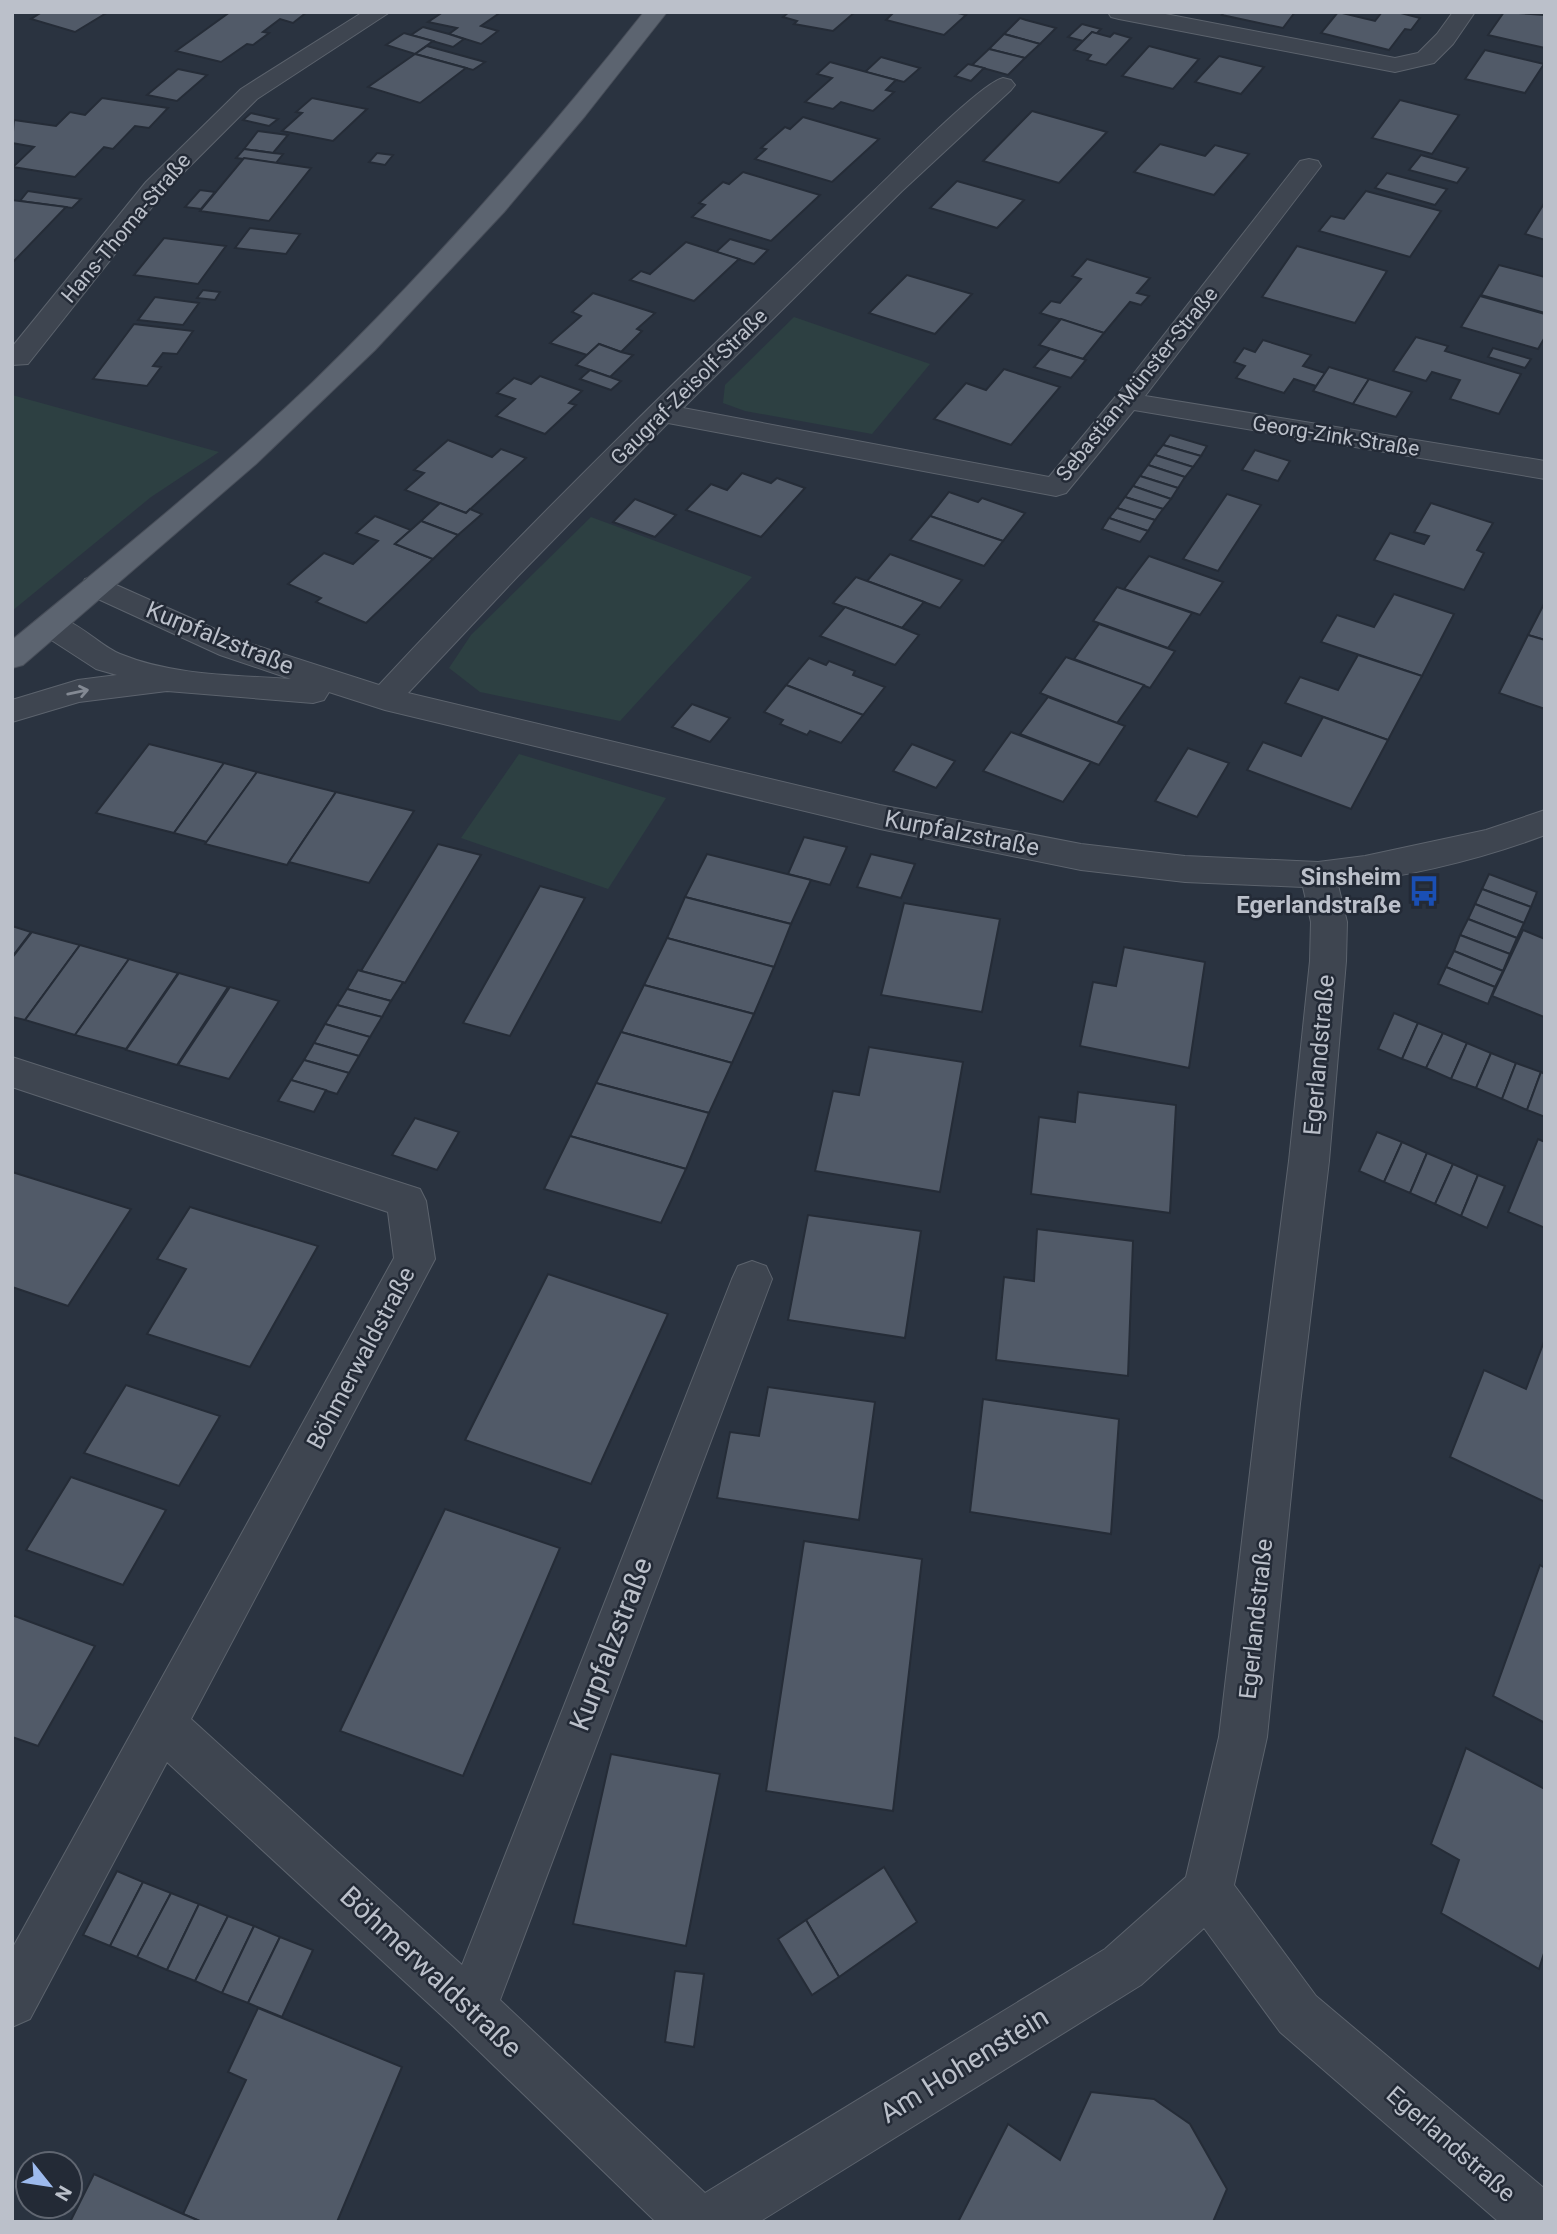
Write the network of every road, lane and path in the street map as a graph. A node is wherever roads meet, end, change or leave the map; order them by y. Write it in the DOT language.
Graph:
graph roads {
  1 [pos="379,12"];
  2 [pos="656,12"];
  3 [pos="1119,12"];
  4 [pos="1464,12"];
  5 [pos="1171,17"];
  6 [pos="1003,85"];
  7 [pos="1309,166"];
  8 [pos="18,358"];
  9 [pos="1127,401"];
  10 [pos="662,413"];
  11 [pos="1545,470"];
  12 [pos="96,586"];
  13 [pos="50,625"];
  14 [pos="12,657"];
  15 [pos="167,680"];
  16 [pos="385,699"];
  17 [pos="12,711"];
  18 [pos="1545,822"];
  19 [pos="1318,875"];
  20 [pos="12,1072"];
  21 [pos="752,1279"];
  22 [pos="163,1726"];
  23 [pos="1208,1892"];
  24 [pos="12,2001"];
  25 [pos="471,2008"];
  26 [pos="696,2222"];
  27 [pos="708,2222"];
  28 [pos="1541,2222"];
  1 -- 8 [label="street, Hans-Thoma-Straße"];
  2 -- 12 [label="main road"];
  3 -- 5 [label="street"];
  4 -- 5 [label="street"];
  6 -- 10 [label="street, Gaugraf-Zeisolf-Straße"];
  7 -- 9 [label="street, Sebastian-Münster-Straße"];
  9 -- 10 [label="street, Sebastian-Münster-Straße"];
  9 -- 11 [label="street, Georg-Zink-Straße"];
  10 -- 16 [label="street, Gaugraf-Zeisolf-Straße"];
  12 -- 13 [label="main road"];
  12 -- 16 [label="street, Kurpfalzstraße"];
  13 -- 14 [label="main road"];
  13 -- 15 [label="street, Kurpfalzstraße"];
  15 -- 16 [label="street, Kurpfalzstraße"];
  17 -- 15 [label="street, Kurpfalzstraße, one-way"];
  16 -- 19 [label="street, Kurpfalzstraße"];
  18 -- 19 [label="street, Kurpfalzstraße"];
  19 -- 23 [label="street, Egerlandstraße"];
  20 -- 22 [label="street, Böhmerwaldstraße"];
  21 -- 25 [label="street, Kurpfalzstraße"];
  22 -- 24 [label="street, Böhmerwaldstraße"];
  22 -- 25 [label="street, Böhmerwaldstraße"];
  23 -- 27 [label="street, Am Hohenstein"];
  23 -- 28 [label="street, Egerlandstraße"];
  25 -- 26 [label="street, Böhmerwaldstraße"];
}
